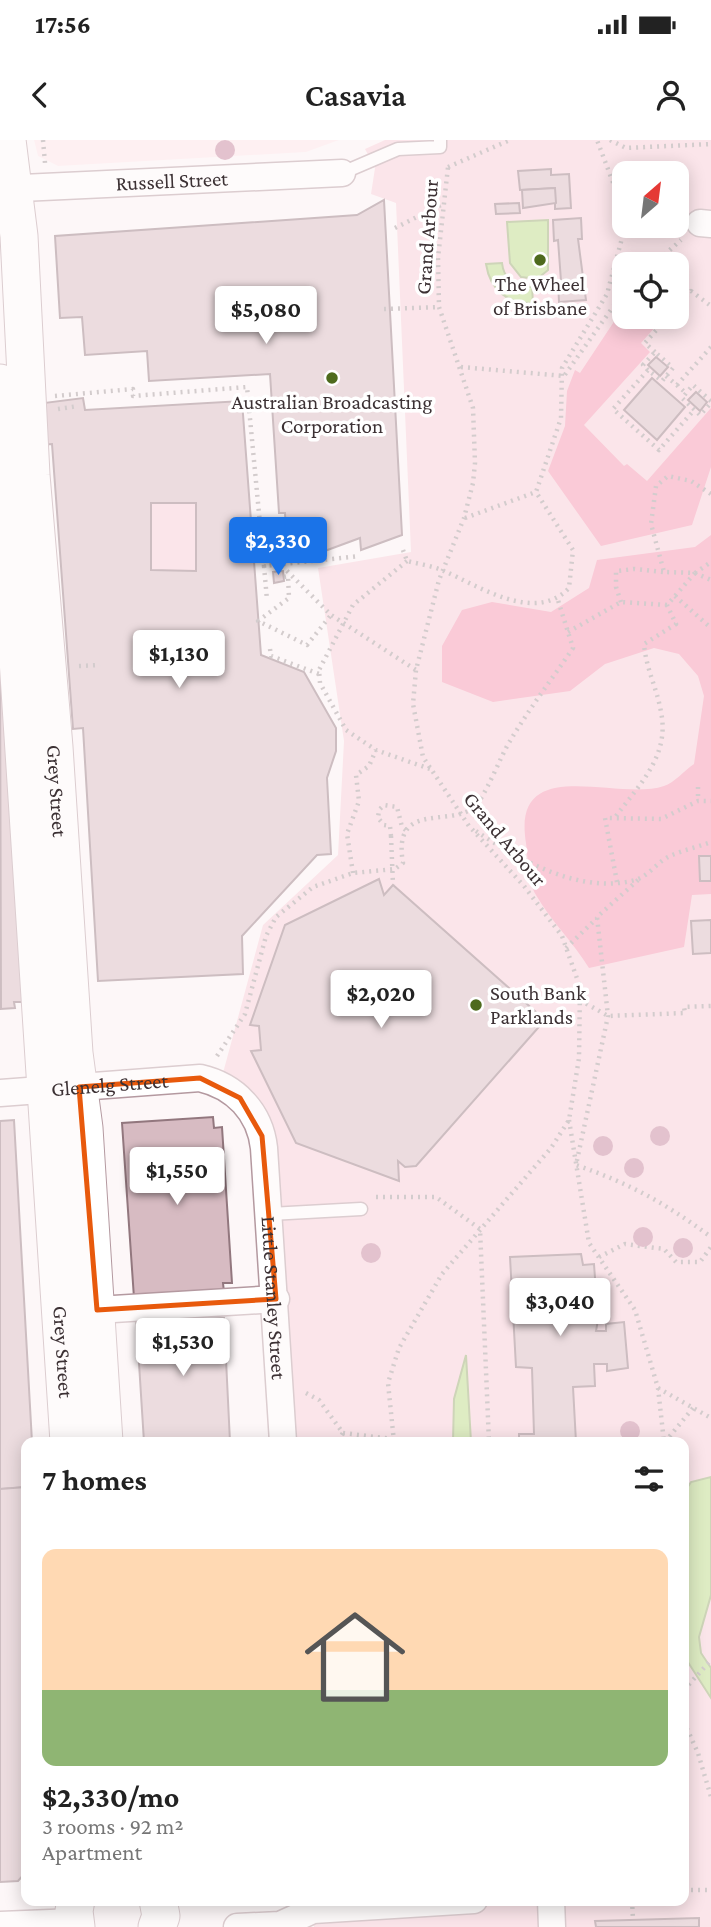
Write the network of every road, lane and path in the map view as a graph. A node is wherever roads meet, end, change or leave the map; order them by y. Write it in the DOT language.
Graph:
graph roads {
  1 [pos="7,140"];
  2 [pos="440,140"];
  3 [pos="597,140"];
  4 [pos="610,140"];
  5 [pos="711,144"];
  6 [pos="448,167"];
  7 [pos="342,173"];
  8 [pos="612,179"];
  9 [pos="7,188"];
  10 [pos="444,203"];
  11 [pos="706,224"];
  12 [pos="395,228"];
  13 [pos="622,238"];
  14 [pos="670,252"];
  15 [pos="689,293"];
  16 [pos="711,306"];
  17 [pos="439,307"];
  18 [pos="384,309"];
  19 [pos="612,309"];
  20 [pos="658,329"];
  21 [pos="711,346"];
  22 [pos="655,352"];
  23 [pos="461,367"];
  24 [pos="648,370"];
  25 [pos="666,376"];
  26 [pos="561,377"];
  27 [pos="0,383"];
  28 [pos="677,385"];
  29 [pos="686,393"];
  30 [pos="63,395"];
  31 [pos="44,397"];
  32 [pos="711,402"];
  33 [pos="78,406"];
  34 [pos="694,410"];
  35 [pos="536,492"];
  36 [pos="711,494"];
  37 [pos="464,518"];
  38 [pos="403,550"];
  39 [pos="360,556"];
  40 [pos="407,561"];
  41 [pos="711,562"];
  42 [pos="264,566"];
  43 [pos="282,566"];
  44 [pos="442,569"];
  45 [pos="664,572"];
  46 [pos="695,573"];
  47 [pos="293,576"];
  48 [pos="711,580"];
  49 [pos="675,596"];
  50 [pos="558,597"];
  51 [pos="267,600"];
  52 [pos="621,602"];
  53 [pos="667,605"];
  54 [pos="331,615"];
  55 [pos="344,625"];
  56 [pos="711,628"];
  57 [pos="568,632"];
  58 [pos="270,649"];
  59 [pos="100,665"];
  60 [pos="79,666"];
  61 [pos="416,670"];
  62 [pos="320,674"];
  63 [pos="376,750"];
  64 [pos="430,769"];
  65 [pos="698,788"];
  66 [pos="698,800"];
  67 [pos="711,801"];
  68 [pos="460,814"];
  69 [pos="616,816"];
  70 [pos="469,826"];
  71 [pos="407,831"];
  72 [pos="711,842"];
  73 [pos="353,873"];
  74 [pos="638,880"];
  75 [pos="617,882"];
  76 [pos="393,885"];
  77 [pos="597,917"];
  78 [pos="566,948"];
  79 [pos="579,999"];
  80 [pos="711,1006"];
  81 [pos="608,1016"];
  82 [pos="216,1056"];
  83 [pos="220,1084"];
  84 [pos="63,1088"];
  85 [pos="0,1093"];
  86 [pos="569,1120"];
  87 [pos="576,1166"];
  88 [pos="368,1197"];
  89 [pos="361,1209"];
  90 [pos="270,1214"];
  91 [pos="480,1229"];
  92 [pos="711,1237"];
  93 [pos="711,1247"];
  94 [pos="599,1257"];
  95 [pos="276,1299"];
  96 [pos="97,1310"];
  97 [pos="279,1380"];
  98 [pos="658,1388"];
  99 [pos="693,1408"];
  100 [pos="711,1418"];
  101 [pos="342,1433"];
  102 [pos="69,1437"];
  103 [pos="104,1437"];
  104 [pos="283,1437"];
  105 [pos="340,1437"];
  106 [pos="365,1437"];
  107 [pos="393,1437"];
  108 [pos="489,1437"];
  109 [pos="663,1437"];
  110 [pos="668,1437"];
  111 [pos="711,1660"];
  112 [pos="689,1685"];
  113 [pos="689,1732"];
  114 [pos="711,1797"];
  115 [pos="711,1889"];
  116 [pos="689,1890"];
  117 [pos="159,1906"];
  118 [pos="374,1906"];
  119 [pos="551,1906"];
  120 [pos="632,1906"];
  121 [pos="307,1910"];
  122 [pos="76,1916"];
  123 [pos="633,1920"];
  124 [pos="0,1925"];
  125 [pos="157,1927"];
  126 [pos="237,1927"];
  127 [pos="552,1927"];
  1 -- 9 [label="street, Grey Street"];
  2 -- 7 [label="lane"];
  3 -- 8 [label="path"];
  4 -- 5 [label="path"];
  6 -- 10 [label="path, Grand Arbour"];
  7 -- 9 [label="street, Russell Street"];
  9 -- 84 [label="street, Grey Street"];
  10 -- 12 [label="path"];
  10 -- 17 [label="path, Grand Arbour"];
  11 -- 14 [label="path"];
  13 -- 26 [label="path"];
  15 -- 16 [label="path"];
  17 -- 18 [label="path"];
  17 -- 23 [label="path, Grand Arbour"];
  19 -- 26 [label="path"];
  20 -- 22 [label="path"];
  21 -- 28 [label="path"];
  22 -- 24 [label="path"];
  22 -- 25 [label="path"];
  23 -- 26 [label="path"];
  23 -- 37 [label="path, Grand Arbour"];
  24 -- 25 [label="path"];
  24 -- 34 [label="path"];
  25 -- 28 [label="path"];
  26 -- 35 [label="path"];
  27 -- 84 [label="street, Grey Street"];
  28 -- 29 [label="path"];
  29 -- 32 [label="path"];
  29 -- 34 [label="path"];
  30 -- 31 [label="path"];
  30 -- 33 [label="path"];
  30 -- 42 [label="path"];
  32 -- 34 [label="path"];
  35 -- 37 [label="path"];
  35 -- 50 [label="path"];
  36 -- 45 [label="path"];
  37 -- 44 [label="path, Grand Arbour"];
  38 -- 40 [label="path"];
  39 -- 43 [label="path"];
  40 -- 44 [label="path"];
  40 -- 55 [label="path"];
  41 -- 46 [label="path"];
  42 -- 43 [label="path"];
  42 -- 51 [label="path"];
  43 -- 47 [label="path"];
  44 -- 50 [label="path"];
  44 -- 61 [label="path, Grand Arbour"];
  45 -- 46 [label="path"];
  45 -- 52 [label="path"];
  46 -- 48 [label="path"];
  46 -- 49 [label="path"];
  47 -- 54 [label="path"];
  47 -- 54 [label="path"];
  49 -- 53 [label="path"];
  49 -- 56 [label="path"];
  50 -- 57 [label="path"];
  52 -- 53 [label="path"];
  52 -- 57 [label="path"];
  53 -- 69 [label="path"];
  54 -- 55 [label="path"];
  55 -- 61 [label="path"];
  55 -- 62 [label="path"];
  57 -- 68 [label="path"];
  58 -- 62 [label="path"];
  59 -- 60 [label="path"];
  61 -- 64 [label="path, Grand Arbour"];
  62 -- 63 [label="path"];
  63 -- 64 [label="path"];
  63 -- 73 [label="path"];
  64 -- 68 [label="path, Grand Arbour"];
  65 -- 66 [label="path"];
  66 -- 67 [label="path"];
  66 -- 69 [label="path"];
  68 -- 70 [label="path, Grand Arbour"];
  68 -- 71 [label="path"];
  69 -- 75 [label="path"];
  70 -- 75 [label="path"];
  70 -- 78 [label="path, Grand Arbour"];
  71 -- 73 [label="path"];
  71 -- 76 [label="path, bridge"];
  72 -- 74 [label="path"];
  73 -- 82 [label="path"];
  74 -- 75 [label="path"];
  74 -- 77 [label="path"];
  77 -- 78 [label="path"];
  77 -- 81 [label="path"];
  78 -- 79 [label="path, Grand Arbour"];
  79 -- 81 [label="path"];
  79 -- 86 [label="path, Grand Arbour"];
  80 -- 81 [label="path"];
  81 -- 87 [label="path"];
  83 -- 84 [label="street, Glenelg Street"];
  83 -- 90 [label="street, Little Stanley Street"];
  84 -- 85 [label="street, Glenelg Street"];
  84 -- 96 [label="street, Grey Street"];
  84 -- 102 [label="street, Grey Street"];
  86 -- 87 [label="path"];
  86 -- 91 [label="path, Grand Arbour"];
  87 -- 92 [label="path"];
  87 -- 94 [label="path"];
  88 -- 91 [label="path"];
  89 -- 90 [label="lane"];
  90 -- 95 [label="street, Little Stanley Street"];
  91 -- 107 [label="path, Grand Arbour"];
  91 -- 108 [label="path"];
  93 -- 94 [label="path"];
  94 -- 98 [label="path"];
  95 -- 96 [label="street"];
  95 -- 97 [label="street, Little Stanley Street"];
  96 -- 103 [label="street, Grey Street"];
  97 -- 101 [label="path"];
  97 -- 104 [label="street, Little Stanley Street"];
  98 -- 99 [label="path"];
  98 -- 109 [label="path"];
  99 -- 100 [label="path"];
  99 -- 110 [label="path"];
  101 -- 105 [label="path"];
  101 -- 106 [label="path"];
  111 -- 112 [label="path"];
  113 -- 114 [label="path"];
  115 -- 116 [label="path"];
  117 -- 125 [label="street"];
  118 -- 121 [label="street"];
  119 -- 127 [label="street"];
  120 -- 123 [label="path"];
  121 -- 126 [label="street"];
  122 -- 124 [label="street"];
}
